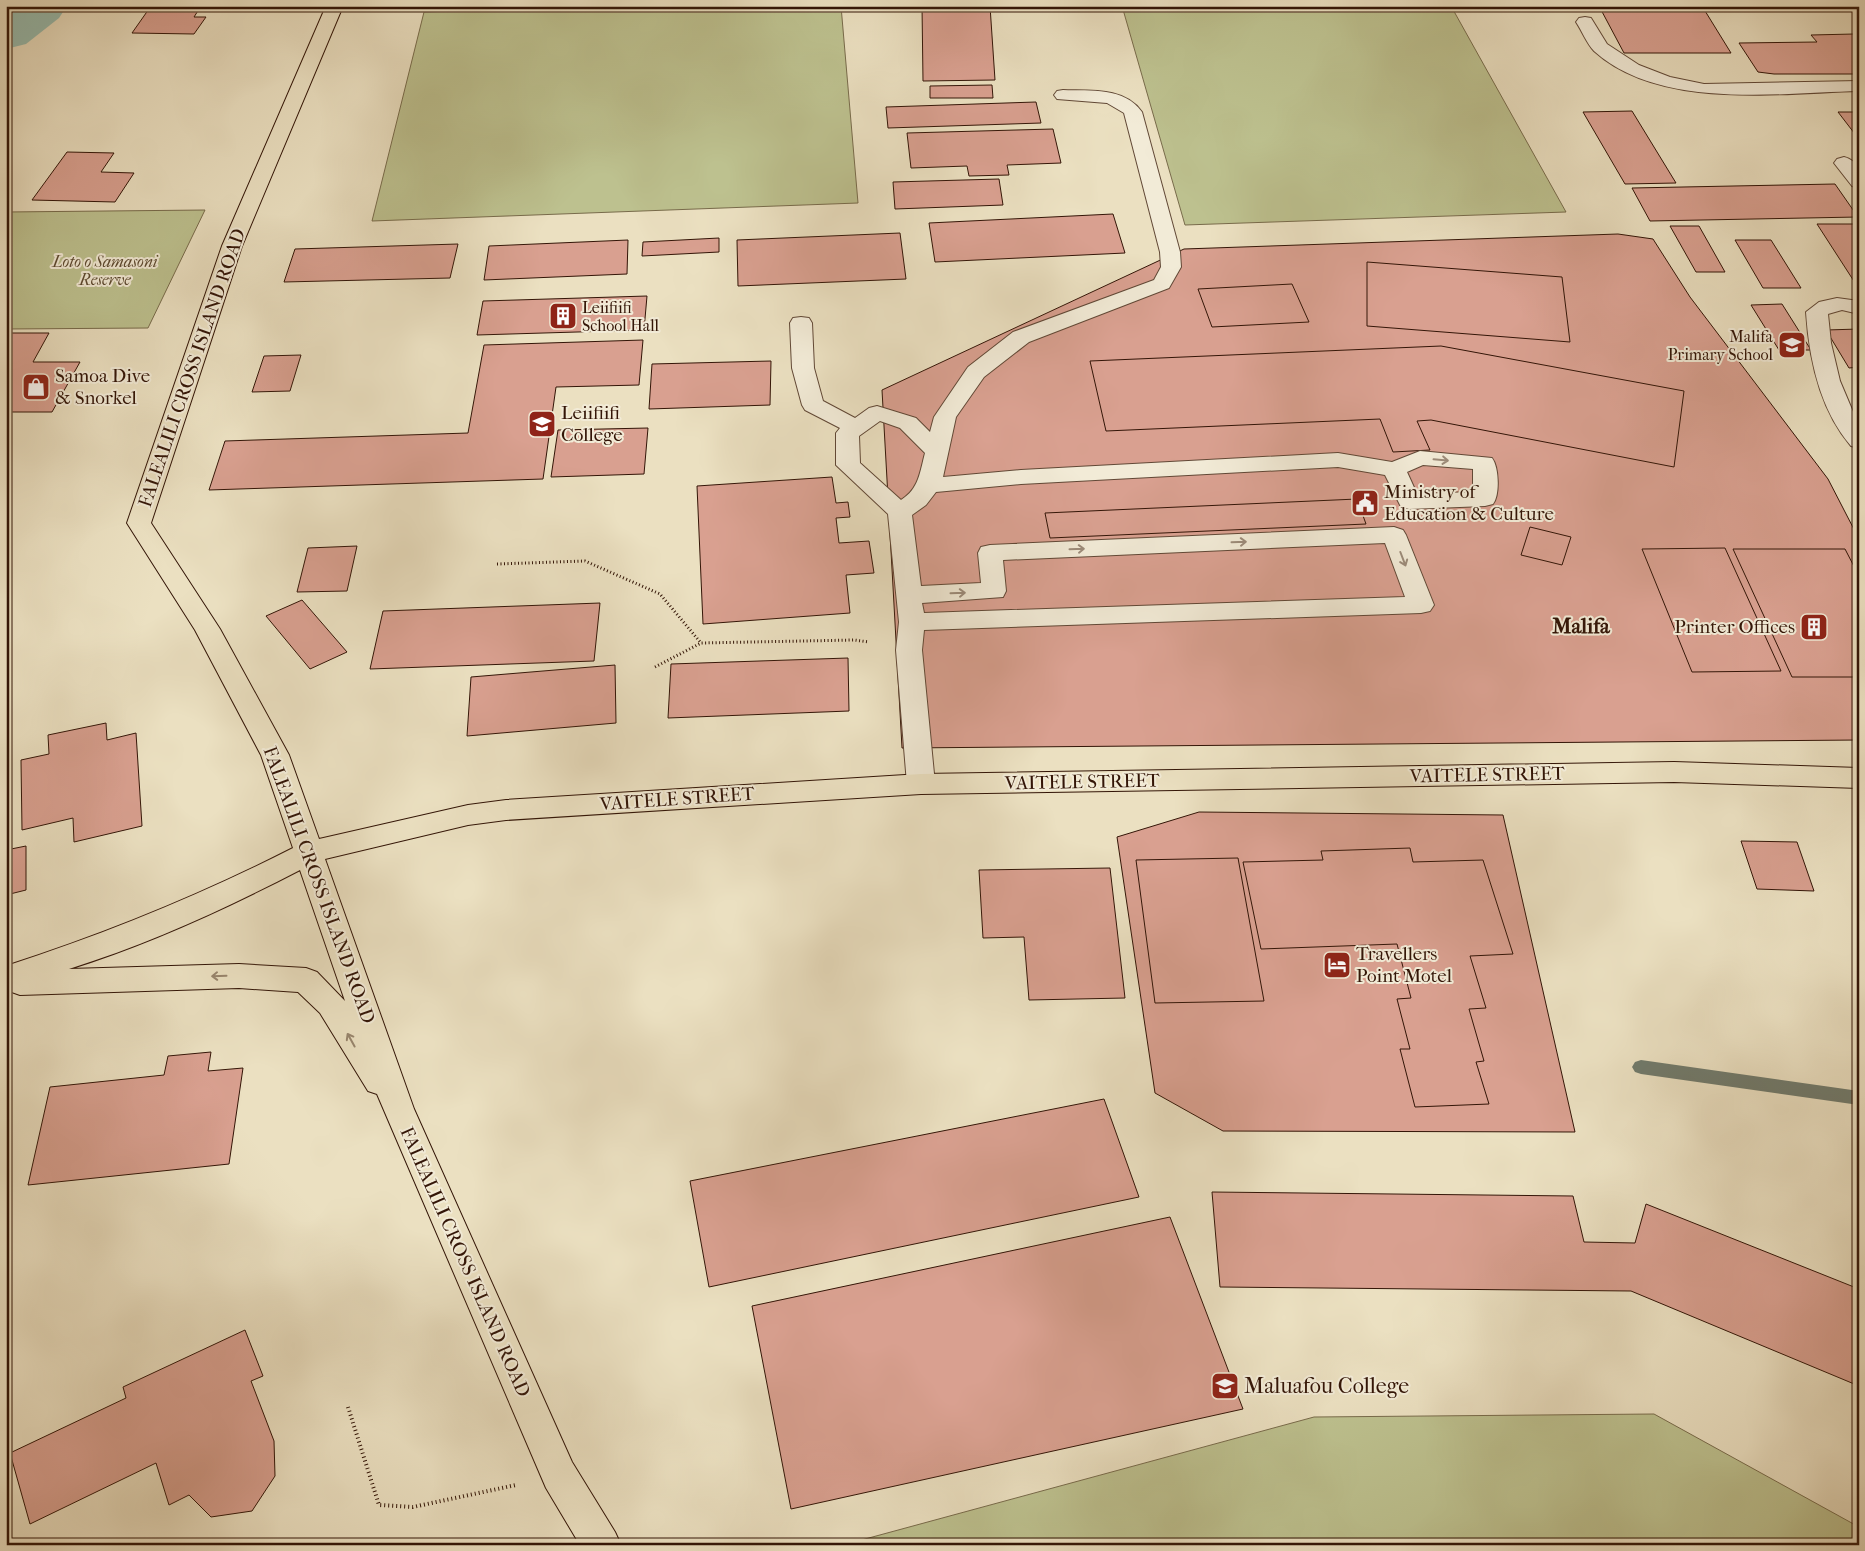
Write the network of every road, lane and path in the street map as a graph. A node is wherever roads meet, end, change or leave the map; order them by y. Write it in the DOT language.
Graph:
graph roads {
  1 [pos="335,6"];
  2 [pos="1585,22"];
  3 [pos="1859,86"];
  4 [pos="1063,95"];
  5 [pos="1844,163"];
  6 [pos="1859,182"];
  7 [pos="1859,308"];
  8 [pos="801,323"];
  9 [pos="856,427"];
  10 [pos="1859,441"];
  11 [pos="937,452"];
  12 [pos="1394,469"];
  13 [pos="929,486"];
  14 [pos="900,512"];
  15 [pos="497,564"];
  16 [pos="909,595"];
  17 [pos="912,622"];
  18 [pos="701,643"];
  19 [pos="909,650"];
  20 [pos="655,667"];
  21 [pos="1859,778"];
  22 [pos="920,784"];
  23 [pos="310,852"];
  24 [pos="6,978"];
  25 [pos="6,984"];
  26 [pos="398,1109"];
  27 [pos="348,1407"];
  28 [pos="559,1476"];
  29 [pos="602,1545"];
  1 -- 23 [label="main road, FALEALILI CROSS ISLAND ROAD"];
  2 -- 3 [label="lane"];
  4 -- 11 [label="lane"];
  5 -- 6 [label="lane"];
  7 -- 10 [label="lane"];
  8 -- 9 [label="lane"];
  9 -- 11 [label="lane"];
  9 -- 14 [label="lane"];
  11 -- 13 [label="lane"];
  12 -- 13 [label="lane"];
  13 -- 14 [label="lane"];
  14 -- 16 [label="lane"];
  15 -- 18 [label="path"];
  16 -- 17 [label="lane"];
  16 -- 17 [label="lane, one-way"];
  17 -- 19 [label="lane"];
  18 -- 19 [label="path"];
  18 -- 20 [label="path"];
  19 -- 22 [label="lane"];
  21 -- 22 [label="main road, VAITELE STREET"];
  22 -- 23 [label="main road, VAITELE STREET"];
  23 -- 24 [label="main road, VAITELE STREET"];
  23 -- 26 [label="main road, FALEALILI CROSS ISLAND ROAD"];
  26 -- 25 [label="main road, one-way"];
  26 -- 28 [label="main road, FALEALILI CROSS ISLAND ROAD"];
  27 -- 28 [label="path"];
  28 -- 29 [label="main road, FALEALILI CROSS ISLAND ROAD"];
}
